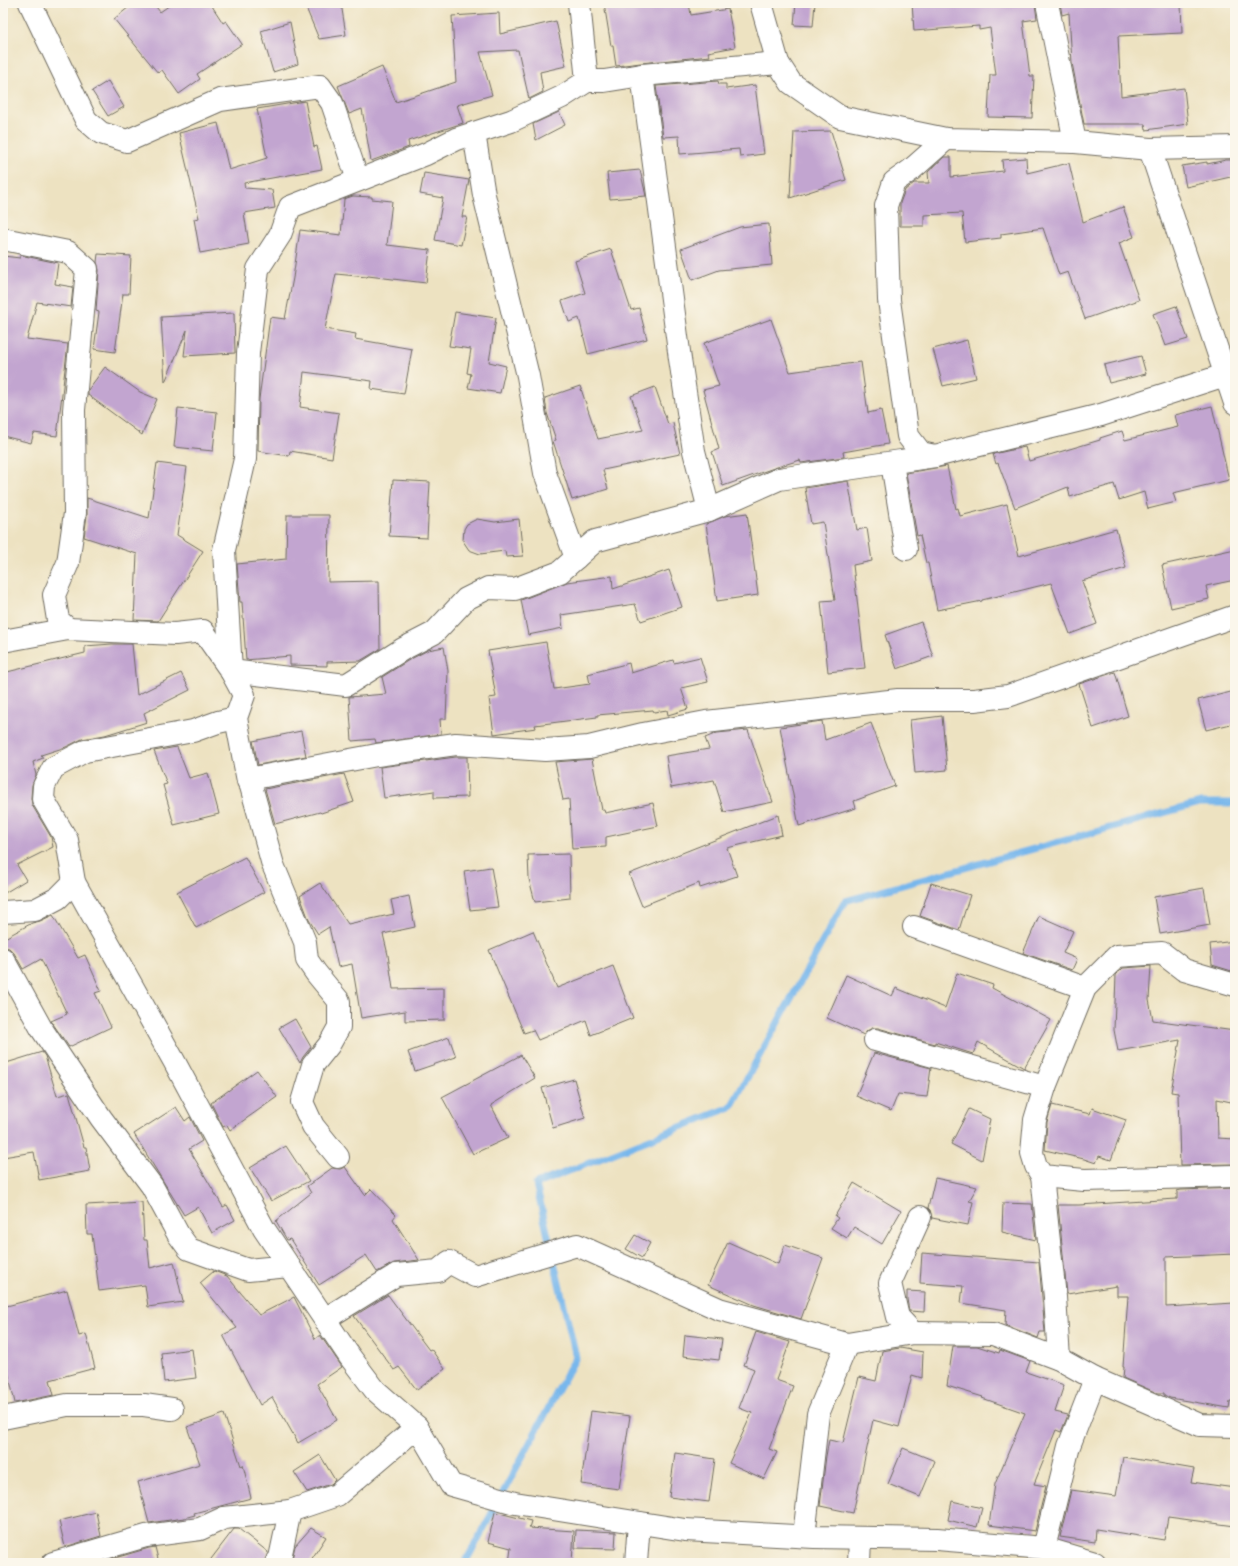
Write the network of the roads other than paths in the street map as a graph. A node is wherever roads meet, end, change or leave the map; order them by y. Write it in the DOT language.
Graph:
graph roads {
  1 [pos="30,3"];
  2 [pos="579,3"];
  3 [pos="761,3"];
  4 [pos="1046,3"];
  5 [pos="778,63"];
  6 [pos="642,74"];
  7 [pos="587,81"];
  8 [pos="474,133"];
  9 [pos="946,140"];
  10 [pos="1075,142"];
  11 [pos="1235,147"];
  12 [pos="1150,149"];
  13 [pos="358,180"];
  14 [pos="3,239"];
  15 [pos="1225,375"];
  16 [pos="1235,402"];
  17 [pos="935,456"];
  18 [pos="892,463"];
  19 [pos="709,510"];
  20 [pos="906,549"];
  21 [pos="576,558"];
  22 [pos="1235,616"];
  23 [pos="68,629"];
  24 [pos="3,641"];
  25 [pos="231,671"];
  26 [pos="236,718"];
  27 [pos="249,779"];
  28 [pos="74,882"];
  29 [pos="3,912"];
  30 [pos="914,927"];
  31 [pos="3,959"];
  32 [pos="1235,985"];
  33 [pos="1085,988"];
  34 [pos="875,1040"];
  35 [pos="1045,1087"];
  36 [pos="338,1157"];
  37 [pos="1042,1176"];
  38 [pos="1235,1176"];
  39 [pos="920,1217"];
  40 [pos="289,1266"];
  41 [pos="325,1318"];
  42 [pos="913,1333"];
  43 [pos="848,1344"];
  44 [pos="1059,1358"];
  45 [pos="1095,1379"];
  46 [pos="172,1409"];
  47 [pos="3,1418"];
  48 [pos="1235,1426"];
  49 [pos="417,1427"];
  50 [pos="290,1511"];
  51 [pos="639,1523"];
  52 [pos="804,1536"];
  53 [pos="860,1538"];
  54 [pos="1044,1548"];
  55 [pos="53,1563"];
  56 [pos="276,1563"];
  57 [pos="636,1563"];
  58 [pos="859,1563"];
  59 [pos="1095,1563"];
  1 -- 13 [label="street"];
  2 -- 7 [label="street"];
  3 -- 5 [label="street"];
  4 -- 10 [label="street"];
  5 -- 6 [label="street"];
  5 -- 9 [label="street"];
  6 -- 7 [label="street"];
  6 -- 19 [label="street"];
  7 -- 8 [label="street"];
  8 -- 13 [label="street"];
  8 -- 21 [label="street"];
  9 -- 10 [label="street"];
  9 -- 17 [label="street"];
  10 -- 12 [label="street"];
  11 -- 12 [label="street"];
  12 -- 15 [label="street"];
  13 -- 25 [label="street"];
  14 -- 23 [label="street"];
  15 -- 16 [label="street"];
  15 -- 17 [label="street"];
  17 -- 18 [label="street"];
  18 -- 19 [label="street"];
  18 -- 20 [label="street"];
  19 -- 21 [label="street"];
  21 -- 25 [label="street"];
  22 -- 27 [label="street"];
  23 -- 24 [label="street"];
  23 -- 25 [label="street"];
  25 -- 26 [label="street"];
  26 -- 27 [label="street"];
  26 -- 28 [label="street"];
  27 -- 36 [label="street"];
  28 -- 29 [label="street"];
  28 -- 40 [label="street"];
  30 -- 33 [label="street"];
  31 -- 40 [label="street"];
  32 -- 33 [label="street"];
  33 -- 35 [label="street"];
  34 -- 35 [label="street"];
  35 -- 37 [label="street"];
  37 -- 38 [label="street"];
  37 -- 44 [label="street"];
  39 -- 42 [label="street"];
  40 -- 41 [label="street"];
  41 -- 43 [label="street"];
  41 -- 49 [label="street"];
  42 -- 43 [label="street"];
  42 -- 44 [label="street"];
  43 -- 52 [label="street"];
  44 -- 45 [label="street"];
  45 -- 48 [label="street"];
  45 -- 54 [label="street"];
  46 -- 47 [label="street"];
  49 -- 50 [label="street"];
  49 -- 51 [label="street"];
  50 -- 55 [label="street"];
  50 -- 56 [label="street"];
  51 -- 52 [label="street"];
  51 -- 57 [label="street"];
  52 -- 53 [label="street"];
  53 -- 54 [label="street"];
  53 -- 58 [label="street"];
  54 -- 59 [label="street"];
}
